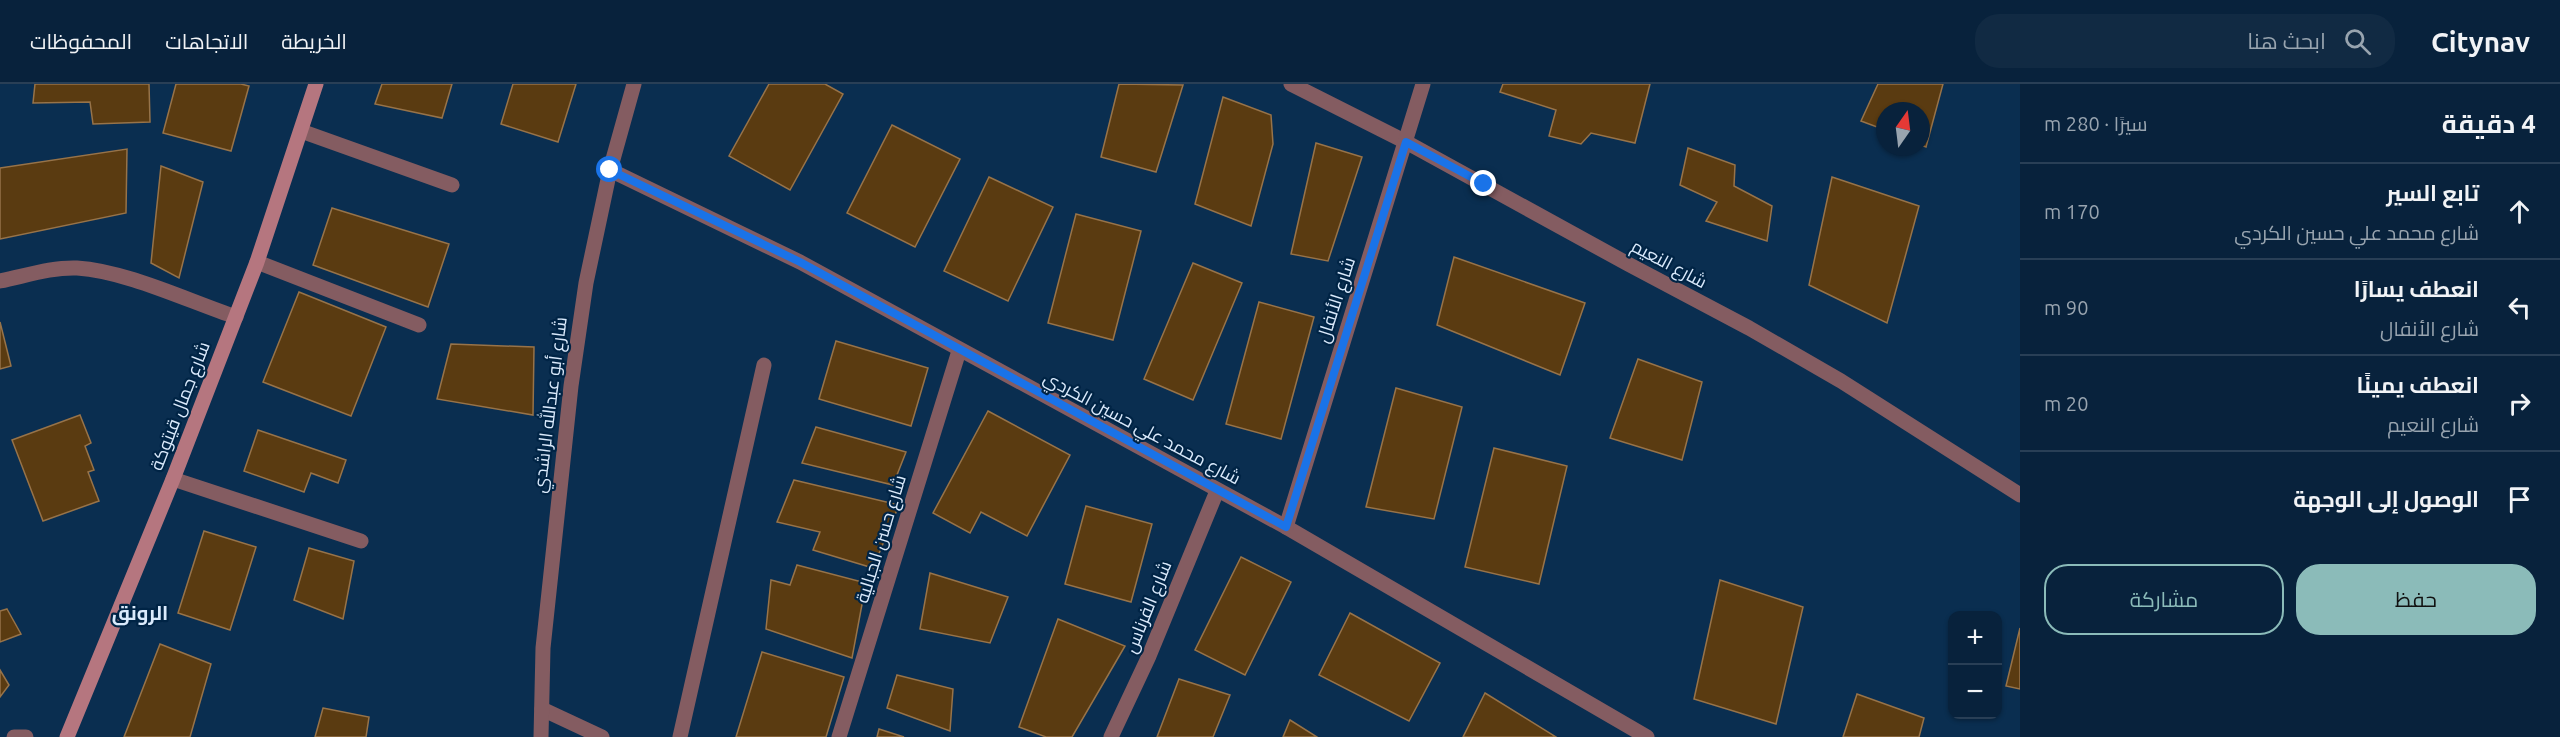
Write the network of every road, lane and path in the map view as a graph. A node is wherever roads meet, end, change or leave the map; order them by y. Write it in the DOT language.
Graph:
graph roads {
  1 [pos="316,84"];
  2 [pos="634,84"];
  3 [pos="1291,84"];
  4 [pos="1423,84"];
  5 [pos="301,130"];
  6 [pos="1406,142"];
  7 [pos="610,170"];
  8 [pos="452,185"];
  9 [pos="257,262"];
  10 [pos="0,281"];
  11 [pos="236,316"];
  12 [pos="419,325"];
  13 [pos="960,351"];
  14 [pos="764,365"];
  15 [pos="173,478"];
  16 [pos="1217,491"];
  17 [pos="2020,495"];
  18 [pos="1286,527"];
  19 [pos="361,541"];
  20 [pos="542,709"];
  21 [pos="1640,735"];
  22 [pos="14,737"];
  23 [pos="26,737"];
  24 [pos="67,737"];
  25 [pos="541,737"];
  26 [pos="602,737"];
  27 [pos="680,737"];
  28 [pos="839,737"];
  29 [pos="1111,737"];
  1 -- 5 [label="street, شارع جمال قيتوكة"];
  2 -- 7 [label="street, شارع أبو عبدالله الراشدي"];
  3 -- 6 [label="street, شارع النعيم"];
  4 -- 6 [label="street, شارع الأنفال"];
  5 -- 8 [label="street"];
  5 -- 9 [label="street, شارع جمال قيتوكة"];
  6 -- 17 [label="street, شارع النعيم"];
  6 -- 18 [label="street, شارع الأنفال"];
  7 -- 13 [label="street, شارع محمد علي حسين الكردي"];
  7 -- 20 [label="street, شارع أبو عبدالله الراشدي"];
  9 -- 11 [label="street, شارع جمال قيتوكة"];
  9 -- 12 [label="street"];
  10 -- 11 [label="street"];
  11 -- 15 [label="street, شارع جمال قيتوكة"];
  13 -- 16 [label="street, شارع محمد علي حسين الكردي"];
  13 -- 28 [label="street, شارع حسن الجبالية"];
  14 -- 27 [label="street"];
  15 -- 19 [label="street"];
  15 -- 24 [label="street, شارع جمال قيتوكة"];
  16 -- 18 [label="street, شارع محمد علي حسين الكردي"];
  16 -- 29 [label="street, شارع الفرناس"];
  18 -- 21 [label="street, شارع محمد علي حسين الكردي"];
  20 -- 25 [label="street, شارع أبو عبدالله الراشدي"];
  20 -- 26 [label="street"];
  22 -- 23 [label="street"];
}
